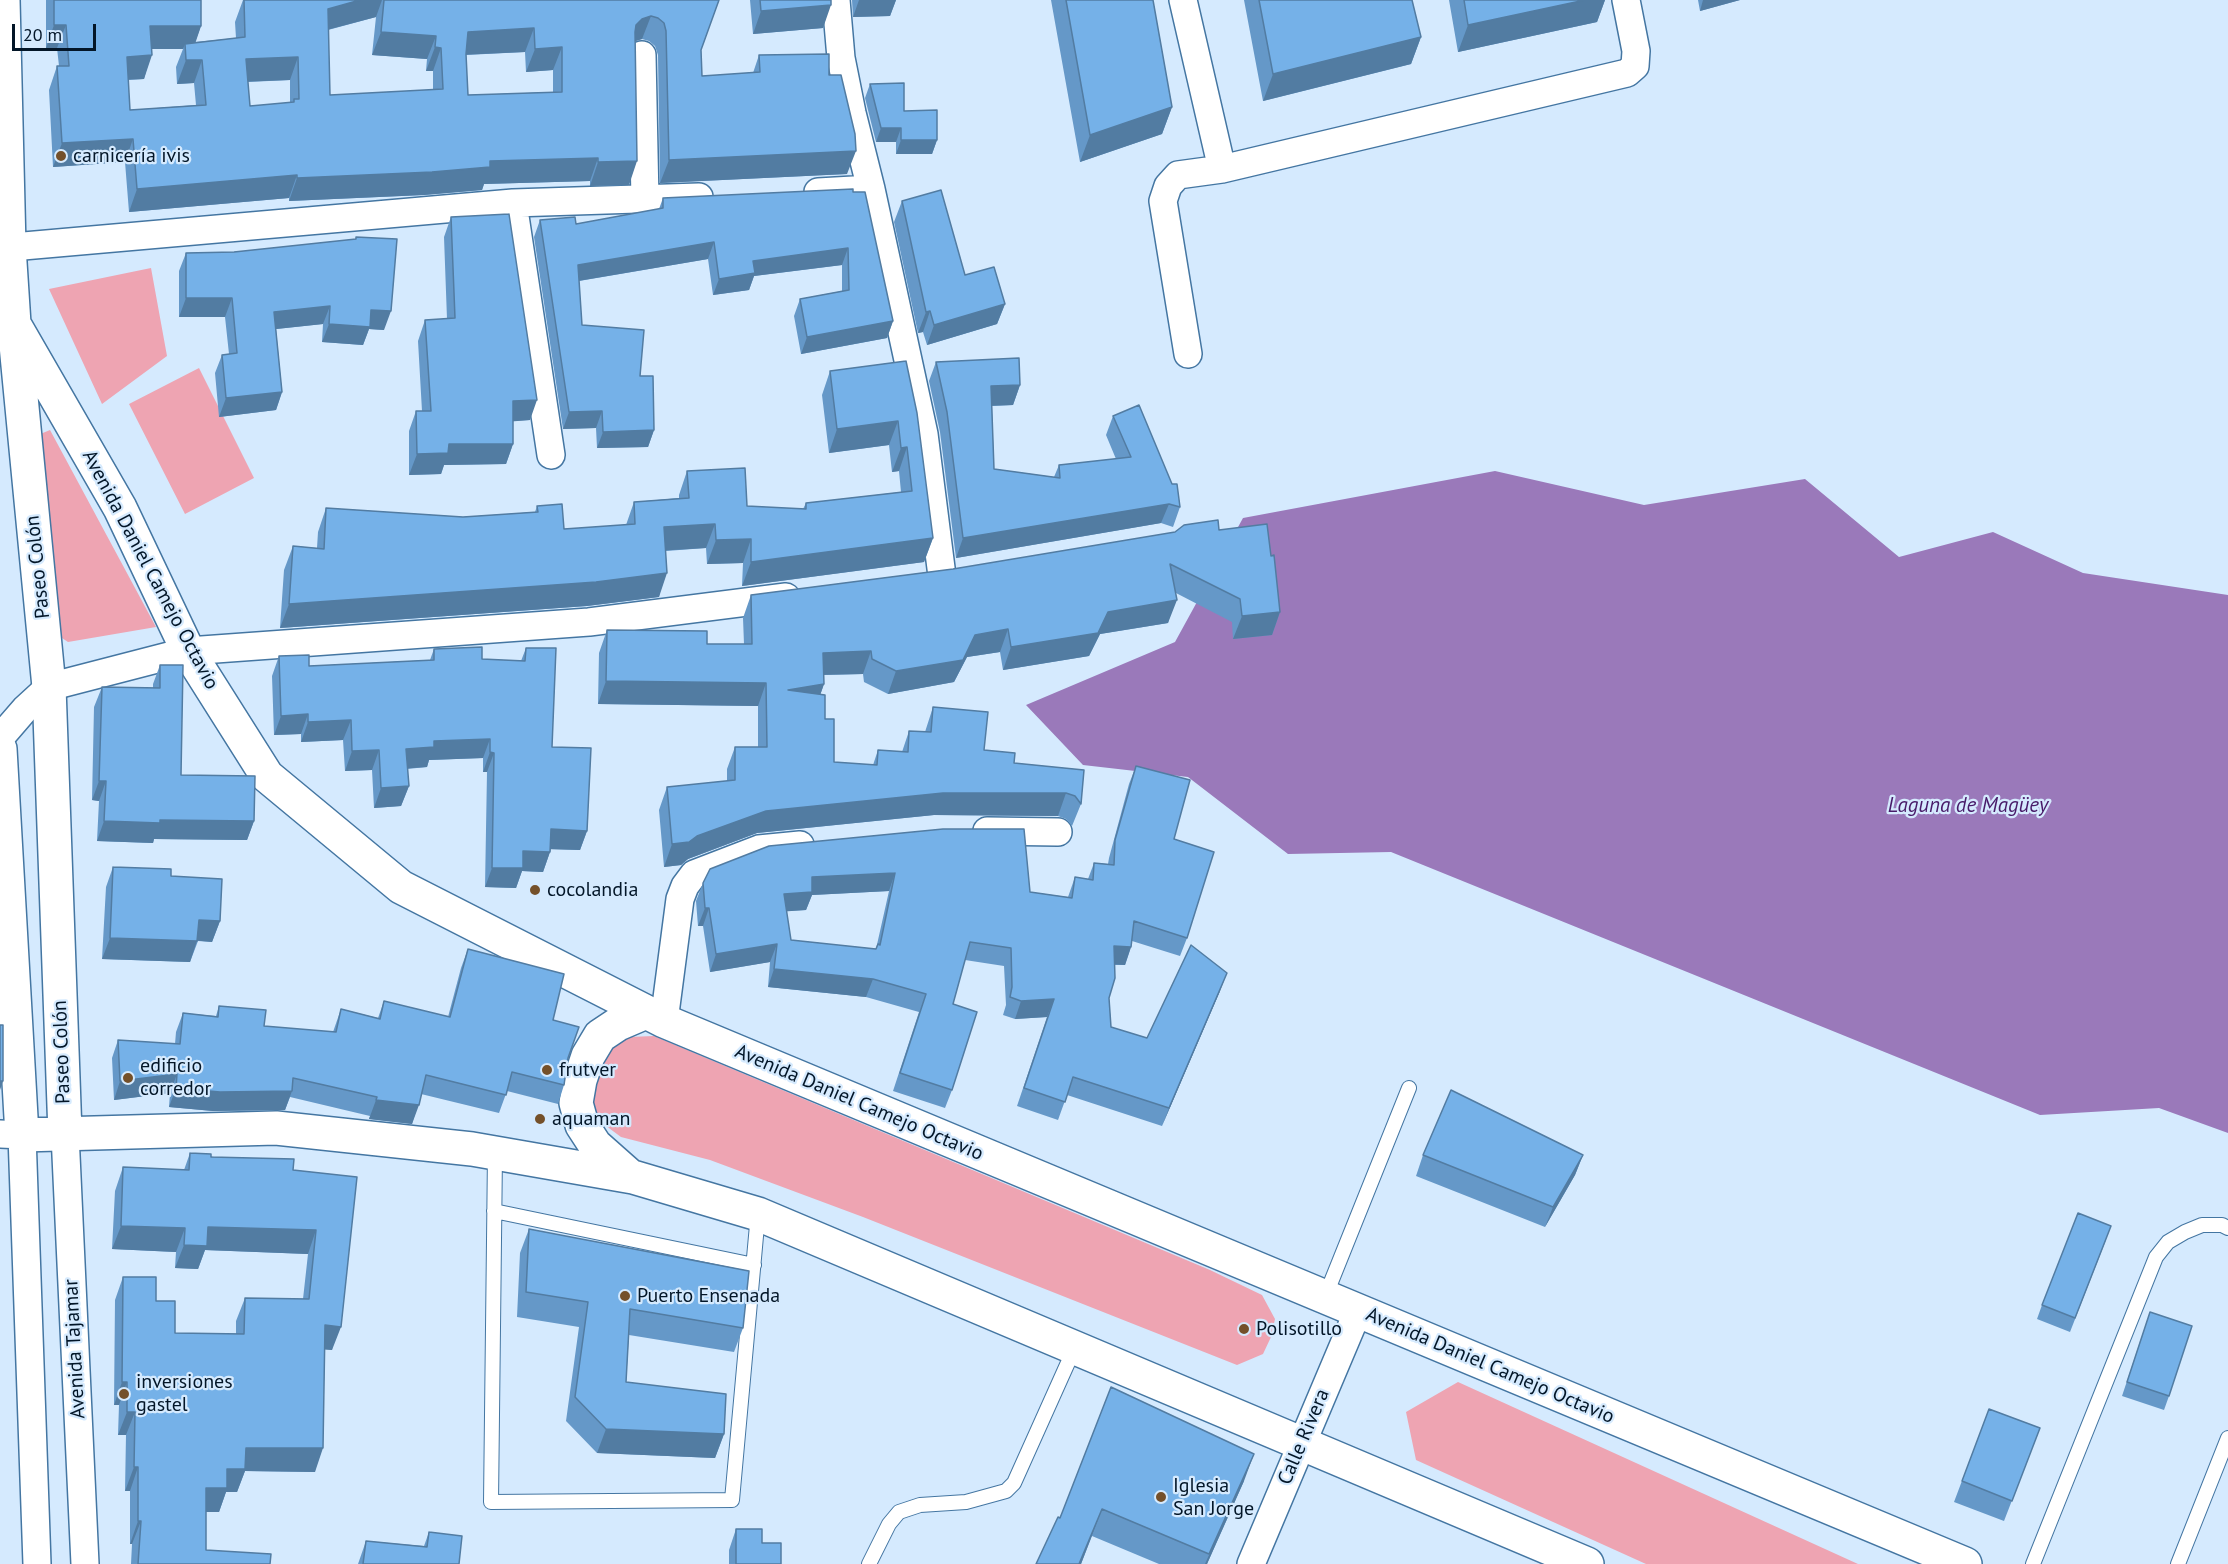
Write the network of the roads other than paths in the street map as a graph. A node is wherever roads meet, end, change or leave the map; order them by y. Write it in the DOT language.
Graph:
graph roads {
  1 [pos="3,0"];
  2 [pos="836,0"];
  3 [pos="1183,0"];
  4 [pos="1626,0"];
  5 [pos="642,55"];
  6 [pos="1222,170"];
  7 [pos="872,189"];
  8 [pos="788,193"];
  9 [pos="729,196"];
  10 [pos="645,200"];
  11 [pos="513,203"];
  12 [pos="5,248"];
  13 [pos="14,324"];
  14 [pos="1188,354"];
  15 [pos="551,455"];
  16 [pos="942,576"];
  17 [pos="812,593"];
  18 [pos="188,651"];
  19 [pos="50,687"];
  20 [pos="0,738"];
  21 [pos="0,749"];
  22 [pos="958,831"];
  23 [pos="1058,832"];
  24 [pos="830,842"];
  25 [pos="655,1017"];
  26 [pos="1408,1088"];
  27 [pos="11,1134"];
  28 [pos="65,1134"];
  29 [pos="495,1153"];
  30 [pos="633,1178"];
  31 [pos="494,1210"];
  32 [pos="758,1214"];
  33 [pos="2228,1228"];
  34 [pos="754,1265"];
  35 [pos="1325,1298"];
  36 [pos="1358,1311"];
  37 [pos="1075,1347"];
  38 [pos="2228,1438"];
  39 [pos="1300,1444"];
  40 [pos="37,1564"];
  41 [pos="85,1564"];
  42 [pos="869,1564"];
  43 [pos="1251,1564"];
  44 [pos="1587,1564"];
  45 [pos="1965,1564"];
  46 [pos="2033,1564"];
  47 [pos="2178,1564"];
  1 -- 12 [label="main road, Paseo Colón"];
  2 -- 7 [label="street"];
  3 -- 6 [label="street"];
  4 -- 6 [label="street"];
  5 -- 10 [label="street"];
  6 -- 14 [label="street"];
  7 -- 8 [label="street"];
  7 -- 16 [label="street"];
  9 -- 10 [label="street"];
  10 -- 11 [label="street"];
  11 -- 12 [label="street"];
  11 -- 15 [label="street"];
  12 -- 13 [label="main road, Paseo Colón"];
  13 -- 18 [label="main road, Avenida Daniel Camejo Octavio"];
  13 -- 19 [label="main road, Paseo Colón"];
  17 -- 18 [label="street"];
  18 -- 19 [label="street"];
  18 -- 25 [label="main road, Avenida Daniel Camejo Octavio"];
  19 -- 20 [label="street"];
  19 -- 28 [label="main road, Paseo Colón"];
  21 -- 27 [label="main road"];
  22 -- 23 [label="street"];
  24 -- 25 [label="street"];
  25 -- 30 [label="main road"];
  25 -- 35 [label="main road, Avenida Daniel Camejo Octavio"];
  26 -- 35 [label="lane"];
  27 -- 28 [label="main road"];
  27 -- 40 [label="street"];
  28 -- 29 [label="main road"];
  28 -- 41 [label="street, Avenida Tajamar"];
  29 -- 30 [label="main road"];
  29 -- 31 [label="lane"];
  30 -- 32 [label="main road"];
  31 -- 34 [label="lane"];
  31 -- 34 [label="lane"];
  32 -- 34 [label="lane"];
  32 -- 37 [label="main road"];
  33 -- 46 [label="lane"];
  35 -- 36 [label="main road, Avenida Daniel Camejo Octavio"];
  36 -- 39 [label="street, Calle Rivera"];
  36 -- 45 [label="main road, Avenida Daniel Camejo Octavio"];
  37 -- 39 [label="main road"];
  37 -- 42 [label="lane"];
  38 -- 47 [label="lane"];
  39 -- 43 [label="street, Calle Rivera"];
  39 -- 44 [label="main road"];
}
